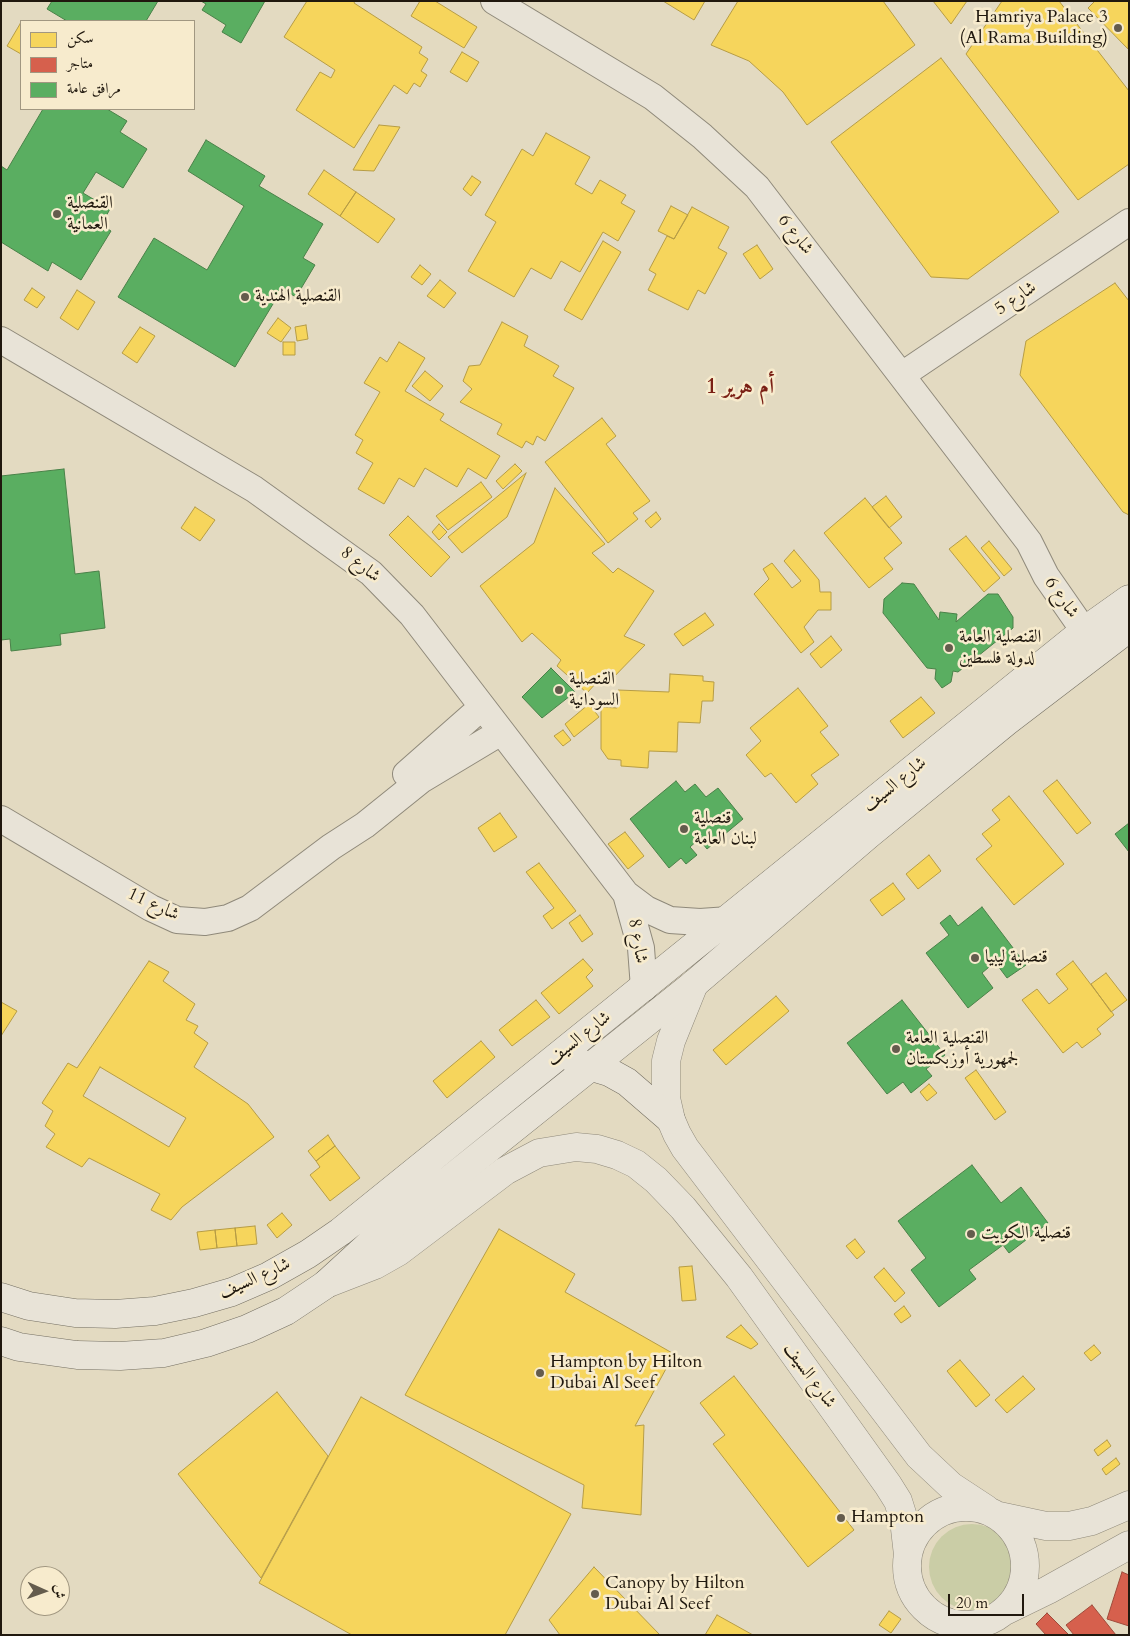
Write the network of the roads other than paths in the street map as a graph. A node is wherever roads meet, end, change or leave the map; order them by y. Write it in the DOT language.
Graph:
graph roads {
  1 [pos="494,1"];
  2 [pos="1129,222"];
  3 [pos="1,340"];
  4 [pos="902,375"];
  5 [pos="1129,599"];
  6 [pos="1105,634"];
  7 [pos="482,707"];
  8 [pos="501,732"];
  9 [pos="1,819"];
  10 [pos="331,847"];
  11 [pos="626,894"];
  12 [pos="729,920"];
  13 [pos="694,984"];
  14 [pos="644,988"];
  15 [pos="548,1063"];
  16 [pos="591,1065"];
  17 [pos="671,1120"];
  18 [pos="325,1285"];
  19 [pos="1,1297"];
  20 [pos="1,1342"];
  21 [pos="1129,1505"];
  22 [pos="993,1513"];
  23 [pos="1129,1545"];
  24 [pos="908,1555"];
  25 [pos="1005,1611"];
  1 -- 4 [label="street, شارع 6"];
  2 -- 4 [label="street, شارع 5"];
  3 -- 7 [label="street, شارع 8"];
  4 -- 6 [label="street, شارع 6"];
  5 -- 6 [label="main road"];
  6 -- 12 [label="main road, شارع السيف"];
  6 -- 13 [label="main road, شارع السيف"];
  7 -- 8 [label="street, شارع 8"];
  7 -- 10 [label="street, شارع 11"];
  8 -- 10 [label="street, شارع 11"];
  8 -- 11 [label="street, شارع 8"];
  9 -- 10 [label="street, شارع 11"];
  11 -- 12 [label="street, شارع 8"];
  11 -- 14 [label="street, شارع 8"];
  12 -- 14 [label="main road, شارع السيف"];
  13 -- 16 [label="main road, شارع السيف"];
  13 -- 17 [label="main road, شارع السيف"];
  14 -- 15 [label="main road, شارع السيف"];
  15 -- 16 [label="main road"];
  15 -- 19 [label="main road, شارع السيف"];
  16 -- 17 [label="main road"];
  16 -- 18 [label="main road, شارع السيف"];
  17 -- 22 [label="main road, شارع السيف"];
  18 -- 20 [label="main road, شارع السيف"];
  18 -- 24 [label="main road, شارع السيف"];
  21 -- 22 [label="main road, شارع السيف"];
  22 -- 24 [label="main road, شارع السيف"];
  22 -- 25 [label="main road, شارع السيف"];
  23 -- 25 [label="main road, شارع السيف"];
  24 -- 25 [label="main road, شارع السيف"];
}
